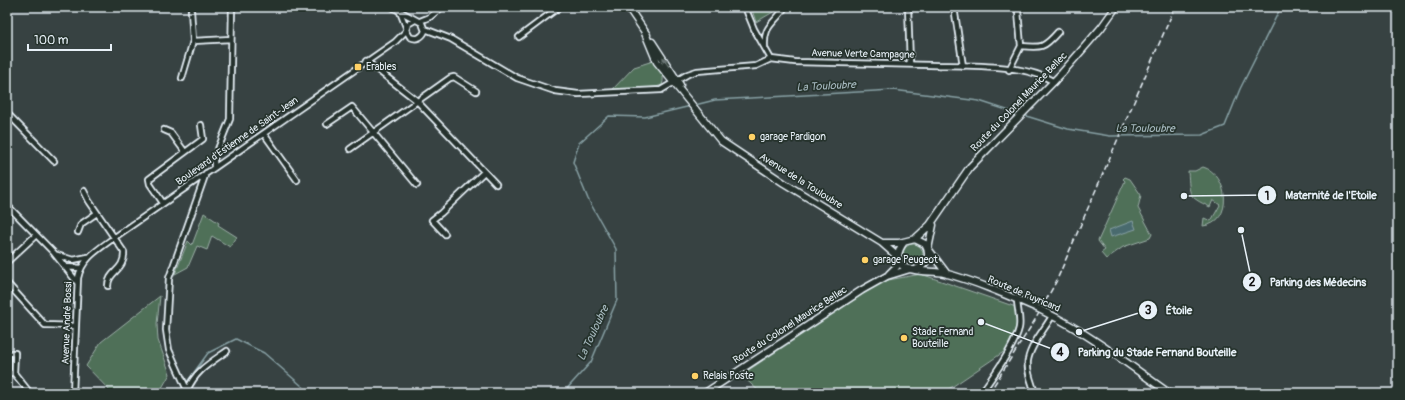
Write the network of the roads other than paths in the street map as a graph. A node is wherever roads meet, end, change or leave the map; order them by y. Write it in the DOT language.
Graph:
graph roads {
  1 [pos="232,7"];
  2 [pos="392,7"];
  3 [pos="442,7"];
  4 [pos="559,7"];
  5 [pos="628,7"];
  6 [pos="745,7"];
  7 [pos="786,7"];
  8 [pos="908,7"];
  9 [pos="954,7"];
  10 [pos="1116,7"];
  11 [pos="191,10"];
  12 [pos="1018,11"];
  13 [pos="400,12"];
  14 [pos="430,17"];
  15 [pos="417,21"];
  16 [pos="424,27"];
  17 [pos="406,29"];
  18 [pos="1058,32"];
  19 [pos="433,33"];
  20 [pos="423,34"];
  21 [pos="410,37"];
  22 [pos="519,37"];
  23 [pos="231,39"];
  24 [pos="397,40"];
  25 [pos="193,42"];
  26 [pos="1021,46"];
  27 [pos="766,50"];
  28 [pos="770,59"];
  29 [pos="366,61"];
  30 [pos="910,64"];
  31 [pos="963,66"];
  32 [pos="1010,70"];
  33 [pos="182,78"];
  34 [pos="676,81"];
  35 [pos="1054,82"];
  36 [pos="476,91"];
  37 [pos="416,100"];
  38 [pos="7,113"];
  39 [pos="327,124"];
  40 [pos="201,125"];
  41 [pos="164,130"];
  42 [pos="373,132"];
  43 [pos="264,134"];
  44 [pos="350,149"];
  45 [pos="185,152"];
  46 [pos="54,161"];
  47 [pos="214,168"];
  48 [pos="484,172"];
  49 [pos="206,173"];
  50 [pos="298,180"];
  51 [pos="496,184"];
  52 [pos="417,185"];
  53 [pos="84,191"];
  54 [pos="163,203"];
  55 [pos="7,205"];
  56 [pos="97,213"];
  57 [pos="938,214"];
  58 [pos="78,232"];
  59 [pos="445,234"];
  60 [pos="36,235"];
  61 [pos="115,237"];
  62 [pos="915,239"];
  63 [pos="882,242"];
  64 [pos="904,242"];
  65 [pos="928,252"];
  66 [pos="54,253"];
  67 [pos="89,257"];
  68 [pos="898,258"];
  69 [pos="73,260"];
  70 [pos="7,262"];
  71 [pos="65,267"];
  72 [pos="80,268"];
  73 [pos="913,270"];
  74 [pos="945,274"];
  75 [pos="887,276"];
  76 [pos="7,283"];
  77 [pos="78,283"];
  78 [pos="108,286"];
  79 [pos="1017,300"];
  80 [pos="1050,314"];
  81 [pos="76,326"];
  82 [pos="227,351"];
  83 [pos="7,353"];
  84 [pos="7,373"];
  85 [pos="14,373"];
  86 [pos="186,392"];
  87 [pos="30,393"];
  88 [pos="73,393"];
  89 [pos="705,393"];
  90 [pos="981,393"];
  91 [pos="1035,393"];
  92 [pos="1169,393"];
  1 -- 23 [label="street"];
  2 -- 13 [label="street"];
  3 -- 14 [label="street"];
  4 -- 22 [label="street"];
  5 -- 34 [label="main road, Avenue de la Touloubre"];
  6 -- 27 [label="street"];
  7 -- 27 [label="street"];
  8 -- 30 [label="street"];
  9 -- 31 [label="street"];
  10 -- 35 [label="main road, Route du Colonel Maurice Bellec"];
  11 -- 25 [label="street"];
  12 -- 26 [label="street"];
  13 -- 15 [label="street"];
  13 -- 17 [label="street"];
  14 -- 15 [label="street"];
  14 -- 16 [label="street"];
  15 -- 16 [label="street"];
  15 -- 17 [label="street"];
  16 -- 19 [label="street"];
  16 -- 20 [label="street"];
  17 -- 21 [label="street"];
  17 -- 24 [label="street, Boulevard d'Estienne de Saint-Jean"];
  18 -- 26 [label="street"];
  19 -- 20 [label="street"];
  19 -- 34 [label="street, Avenue Verte Campagne"];
  20 -- 21 [label="street"];
  21 -- 24 [label="street, Boulevard d'Estienne de Saint-Jean"];
  23 -- 25 [label="street"];
  23 -- 47 [label="street"];
  24 -- 29 [label="street, Boulevard d'Estienne de Saint-Jean"];
  25 -- 33 [label="street"];
  26 -- 32 [label="street"];
  27 -- 28 [label="street"];
  28 -- 30 [label="street, Avenue Verte Campagne"];
  28 -- 34 [label="street, Avenue Verte Campagne"];
  29 -- 37 [label="street"];
  29 -- 43 [label="street, Boulevard d'Estienne de Saint-Jean"];
  30 -- 31 [label="street, Avenue Verte Campagne"];
  31 -- 32 [label="street, Avenue Verte Campagne"];
  32 -- 35 [label="street, Avenue Verte Campagne"];
  34 -- 63 [label="main road, Avenue de la Touloubre"];
  35 -- 57 [label="main road, Route du Colonel Maurice Bellec"];
  36 -- 37 [label="street"];
  37 -- 42 [label="street"];
  37 -- 48 [label="street"];
  38 -- 46 [label="street"];
  39 -- 42 [label="street"];
  40 -- 45 [label="street"];
  41 -- 45 [label="street"];
  42 -- 44 [label="street"];
  42 -- 52 [label="street"];
  43 -- 47 [label="street, Boulevard d'Estienne de Saint-Jean"];
  43 -- 50 [label="street"];
  45 -- 54 [label="street"];
  47 -- 49 [label="street, Boulevard d'Estienne de Saint-Jean"];
  48 -- 51 [label="street"];
  48 -- 59 [label="street"];
  49 -- 54 [label="street, Boulevard d'Estienne de Saint-Jean"];
  49 -- 86 [label="street"];
  53 -- 56 [label="street"];
  54 -- 61 [label="street, Boulevard d'Estienne de Saint-Jean"];
  55 -- 60 [label="street"];
  56 -- 58 [label="street"];
  56 -- 61 [label="street"];
  57 -- 62 [label="main road, Route du Colonel Maurice Bellec"];
  57 -- 65 [label="main road, Route du Colonel Maurice Bellec"];
  60 -- 66 [label="street"];
  60 -- 70 [label="street"];
  61 -- 67 [label="street, Boulevard d'Estienne de Saint-Jean"];
  61 -- 78 [label="street"];
  62 -- 64 [label="main road"];
  62 -- 65 [label="main road"];
  63 -- 64 [label="main road"];
  63 -- 68 [label="main road, Avenue de la Touloubre"];
  64 -- 68 [label="main road"];
  65 -- 73 [label="main road"];
  65 -- 74 [label="main road, Route de Puyricard"];
  66 -- 69 [label="street"];
  66 -- 71 [label="street"];
  67 -- 69 [label="street"];
  67 -- 72 [label="street"];
  68 -- 73 [label="main road"];
  68 -- 75 [label="main road, Route du Colonel Maurice Bellec"];
  69 -- 72 [label="street"];
  71 -- 72 [label="street"];
  71 -- 77 [label="street"];
  72 -- 77 [label="street, Avenue André Bossi"];
  73 -- 74 [label="main road, Route de Puyricard"];
  73 -- 75 [label="main road, Route du Colonel Maurice Bellec"];
  74 -- 79 [label="main road, Route de Puyricard"];
  75 -- 89 [label="main road, Route du Colonel Maurice Bellec"];
  76 -- 81 [label="street"];
  77 -- 81 [label="street, Avenue André Bossi"];
  79 -- 80 [label="main road, Route de Puyricard, bridge"];
  79 -- 90 [label="street"];
  80 -- 91 [label="street"];
  80 -- 92 [label="main road, Route de Puyricard"];
  81 -- 88 [label="street, Avenue André Bossi"];
  82 -- 86 [label="street"];
  83 -- 85 [label="street"];
  84 -- 85 [label="street"];
  85 -- 87 [label="street"];
}
